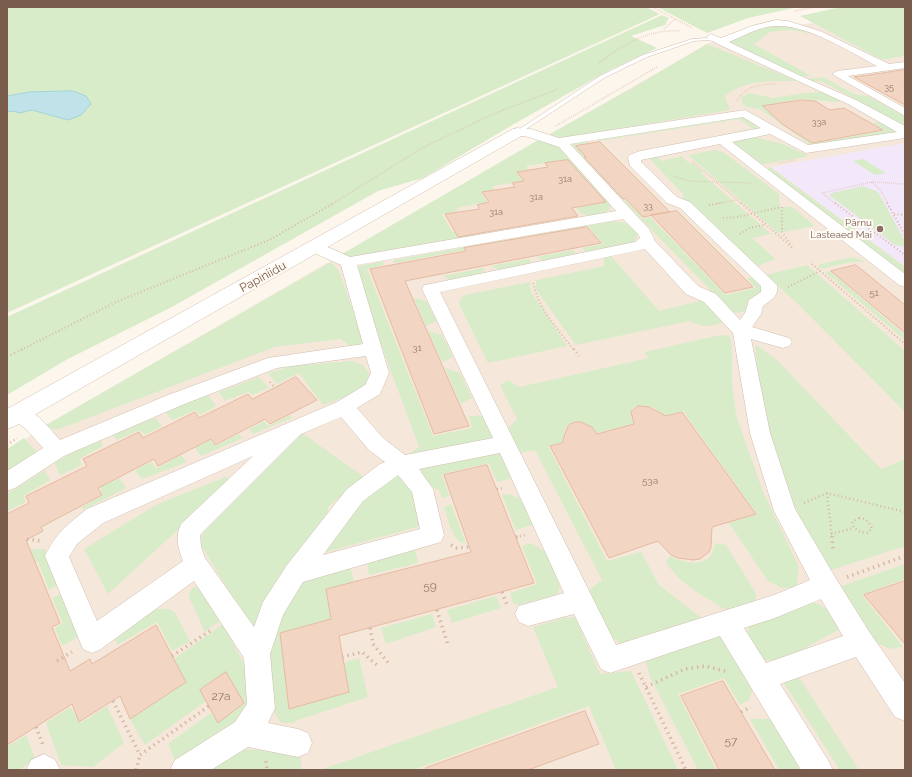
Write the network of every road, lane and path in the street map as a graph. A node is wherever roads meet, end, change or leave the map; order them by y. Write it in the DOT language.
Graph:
graph roads {
  1 [pos="652,7"];
  2 [pos="675,19"];
  3 [pos="663,30"];
  4 [pos="716,39"];
  5 [pos="662,64"];
  6 [pos="905,65"];
  7 [pos="595,66"];
  8 [pos="887,67"];
  9 [pos="782,84"];
  10 [pos="563,87"];
  11 [pos="745,113"];
  12 [pos="905,113"];
  13 [pos="772,130"];
  14 [pos="518,132"];
  15 [pos="905,132"];
  16 [pos="539,136"];
  17 [pos="722,140"];
  18 [pos="559,142"];
  19 [pos="677,148"];
  20 [pos="806,149"];
  21 [pos="669,175"];
  22 [pos="758,178"];
  23 [pos="872,182"];
  24 [pos="718,183"];
  25 [pos="905,184"];
  26 [pos="736,200"];
  27 [pos="626,214"];
  28 [pos="752,214"];
  29 [pos="893,214"];
  30 [pos="905,215"];
  31 [pos="696,216"];
  32 [pos="766,225"];
  33 [pos="905,235"];
  34 [pos="646,241"];
  35 [pos="726,244"];
  36 [pos="315,248"];
  37 [pos="905,255"];
  38 [pos="348,262"];
  39 [pos="812,264"];
  40 [pos="532,269"];
  41 [pos="820,271"];
  42 [pos="905,282"];
  43 [pos="770,291"];
  44 [pos="741,331"];
  45 [pos="783,342"];
  46 [pos="905,344"];
  47 [pos="373,349"];
  48 [pos="579,356"];
  49 [pos="7,357"];
  50 [pos="344,407"];
  51 [pos="12,416"];
  52 [pos="294,429"];
  53 [pos="505,444"];
  54 [pos="57,450"];
  55 [pos="402,464"];
  56 [pos="7,482"];
  57 [pos="905,512"];
  58 [pos="854,528"];
  59 [pos="831,534"];
  60 [pos="905,556"];
  61 [pos="197,565"];
  62 [pos="295,573"];
  63 [pos="831,583"];
  64 [pos="579,600"];
  65 [pos="437,610"];
  66 [pos="528,614"];
  67 [pos="232,616"];
  68 [pos="726,622"];
  69 [pos="370,628"];
  70 [pos="861,642"];
  71 [pos="448,645"];
  72 [pos="257,654"];
  73 [pos="630,654"];
  74 [pos="172,656"];
  75 [pos="342,657"];
  76 [pos="389,664"];
  77 [pos="379,667"];
  78 [pos="734,674"];
  79 [pos="761,678"];
  80 [pos="646,687"];
  81 [pos="900,692"];
  82 [pos="113,701"];
  83 [pos="208,706"];
  84 [pos="245,732"];
  85 [pos="298,743"];
  86 [pos="140,755"];
  87 [pos="41,770"];
  88 [pos="45,770"];
  89 [pos="136,770"];
  90 [pos="185,770"];
  91 [pos="686,770"];
  92 [pos="818,770"];
  1 -- 2 [label="path"];
  2 -- 3 [label="path"];
  2 -- 4 [label="path"];
  3 -- 4 [label="path"];
  3 -- 7 [label="path"];
  4 -- 8 [label="street"];
  4 -- 14 [label="lane"];
  4 -- 15 [label="street"];
  5 -- 16 [label="path"];
  6 -- 8 [label="street"];
  8 -- 12 [label="street"];
  9 -- 11 [label="path"];
  10 -- 49 [label="path"];
  11 -- 13 [label="street"];
  11 -- 18 [label="street"];
  13 -- 17 [label="street"];
  13 -- 20 [label="street"];
  14 -- 16 [label="street"];
  14 -- 36 [label="street, Papiniidu"];
  15 -- 20 [label="street"];
  16 -- 18 [label="street"];
  17 -- 19 [label="street"];
  17 -- 22 [label="street"];
  18 -- 27 [label="street"];
  19 -- 24 [label="path"];
  19 -- 31 [label="street"];
  20 -- 22 [label="path"];
  21 -- 24 [label="path"];
  22 -- 24 [label="path"];
  22 -- 42 [label="street"];
  23 -- 25 [label="path"];
  23 -- 29 [label="path"];
  23 -- 37 [label="path"];
  24 -- 26 [label="path"];
  26 -- 28 [label="path"];
  26 -- 31 [label="path"];
  27 -- 34 [label="street"];
  27 -- 38 [label="street"];
  28 -- 31 [label="path"];
  28 -- 32 [label="path"];
  28 -- 32 [label="path"];
  29 -- 30 [label="path"];
  29 -- 33 [label="path"];
  31 -- 35 [label="street"];
  32 -- 35 [label="path"];
  34 -- 40 [label="street"];
  34 -- 44 [label="street"];
  35 -- 43 [label="street"];
  36 -- 38 [label="street"];
  36 -- 51 [label="street, Papiniidu"];
  38 -- 47 [label="street"];
  39 -- 41 [label="path"];
  40 -- 48 [label="path"];
  40 -- 53 [label="street"];
  41 -- 43 [label="path"];
  41 -- 46 [label="path"];
  43 -- 44 [label="street"];
  44 -- 45 [label="street"];
  44 -- 63 [label="street"];
  47 -- 50 [label="street"];
  47 -- 54 [label="street"];
  50 -- 52 [label="street"];
  50 -- 55 [label="street"];
  51 -- 54 [label="street"];
  52 -- 61 [label="street"];
  52 -- 61 [label="street"];
  53 -- 55 [label="street"];
  53 -- 64 [label="street"];
  54 -- 56 [label="street"];
  55 -- 62 [label="street"];
  55 -- 62 [label="street"];
  57 -- 59 [label="path"];
  58 -- 58 [label="path"];
  58 -- 59 [label="path"];
  59 -- 63 [label="path"];
  60 -- 63 [label="path"];
  61 -- 67 [label="street"];
  62 -- 72 [label="street"];
  63 -- 68 [label="street"];
  63 -- 70 [label="street"];
  64 -- 66 [label="street"];
  64 -- 73 [label="street"];
  65 -- 71 [label="path"];
  67 -- 72 [label="street"];
  67 -- 74 [label="path"];
  68 -- 73 [label="street"];
  68 -- 79 [label="street"];
  69 -- 76 [label="path"];
  70 -- 79 [label="street"];
  70 -- 81 [label="street"];
  72 -- 84 [label="street"];
  73 -- 80 [label="path"];
  75 -- 77 [label="path"];
  78 -- 80 [label="path"];
  79 -- 92 [label="street"];
  80 -- 91 [label="path"];
  82 -- 86 [label="path"];
  83 -- 86 [label="path"];
  84 -- 85 [label="street"];
  84 -- 90 [label="street"];
  86 -- 89 [label="path"];
  87 -- 88 [label="street"];
}
